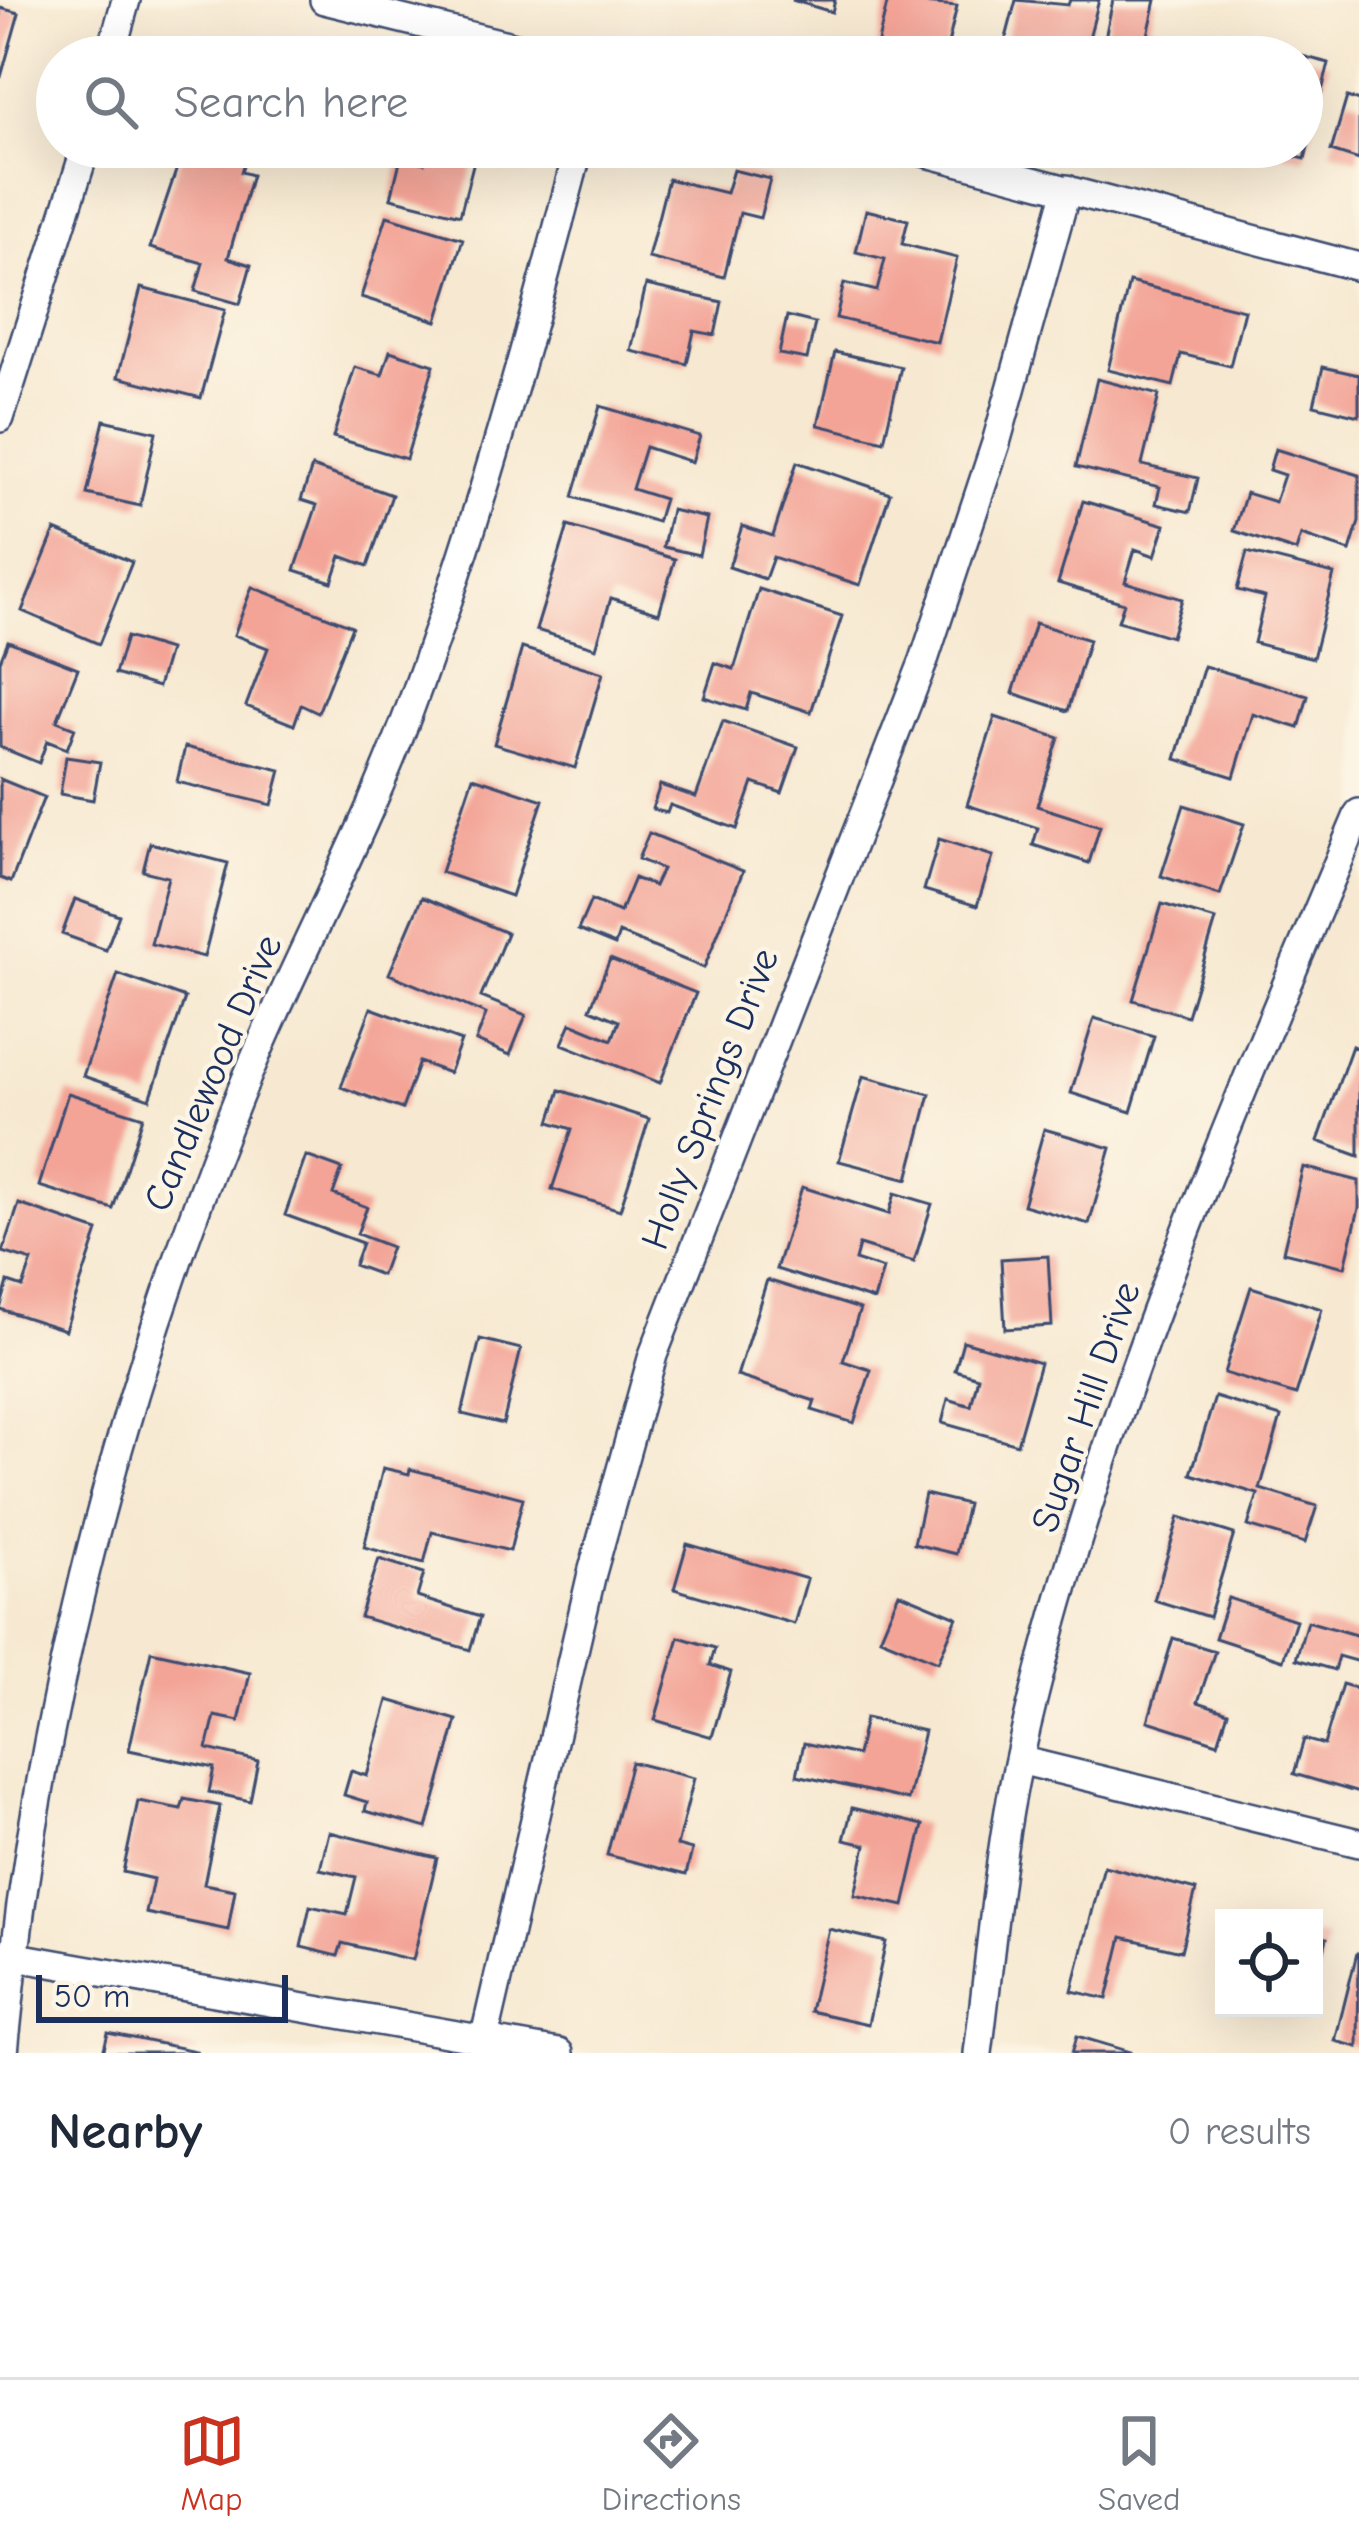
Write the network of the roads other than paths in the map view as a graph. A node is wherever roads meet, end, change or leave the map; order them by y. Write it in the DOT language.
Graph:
graph roads {
  1 [pos="126,0"];
  2 [pos="324,0"];
  3 [pos="116,36"];
  4 [pos="471,36"];
  5 [pos="79,168"];
  6 [pos="573,168"];
  7 [pos="986,168"];
  8 [pos="1067,189"];
  9 [pos="1359,267"];
  10 [pos="0,418"];
  11 [pos="1359,813"];
  12 [pos="1018,1760"];
  13 [pos="1359,1843"];
  14 [pos="6,1955"];
  15 [pos="482,2046"];
  16 [pos="4,2053"];
  17 [pos="559,2053"];
  18 [pos="978,2053"];
  1 -- 3 [label="street"];
  2 -- 4 [label="street"];
  5 -- 10 [label="street"];
  6 -- 14 [label="street, Candlewood Drive"];
  7 -- 8 [label="street"];
  8 -- 9 [label="street"];
  8 -- 15 [label="street, Holly Springs Drive"];
  11 -- 12 [label="street, Sugar Hill Drive"];
  12 -- 13 [label="street"];
  12 -- 18 [label="street, Sugar Hill Drive"];
  14 -- 15 [label="street"];
  14 -- 16 [label="street, Candlewood Drive"];
  15 -- 17 [label="street"];
}
